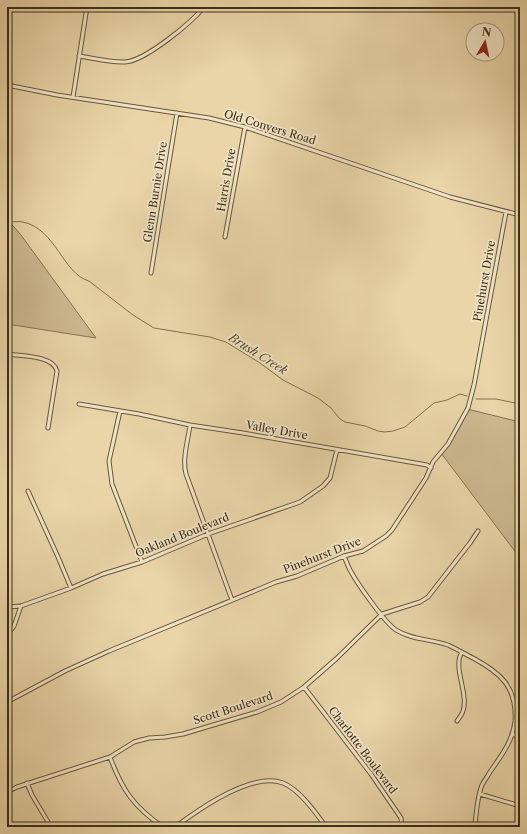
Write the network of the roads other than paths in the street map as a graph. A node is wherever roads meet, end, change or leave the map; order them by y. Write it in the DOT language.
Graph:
graph roads {
  1 [pos="87,7"];
  2 [pos="204,7"];
  3 [pos="79,56"];
  4 [pos="7,85"];
  5 [pos="73,97"];
  6 [pos="177,113"];
  7 [pos="245,127"];
  8 [pos="506,212"];
  9 [pos="520,215"];
  10 [pos="225,237"];
  11 [pos="152,273"];
  12 [pos="7,354"];
  13 [pos="79,404"];
  14 [pos="120,411"];
  15 [pos="190,426"];
  16 [pos="48,428"];
  17 [pos="337,450"];
  18 [pos="431,468"];
  19 [pos="28,491"];
  20 [pos="478,531"];
  21 [pos="208,534"];
  22 [pos="344,556"];
  23 [pos="142,562"];
  24 [pos="71,588"];
  25 [pos="232,600"];
  26 [pos="22,606"];
  27 [pos="7,607"];
  28 [pos="382,614"];
  29 [pos="7,635"];
  30 [pos="462,652"];
  31 [pos="304,687"];
  32 [pos="7,702"];
  33 [pos="457,721"];
  34 [pos="520,734"];
  35 [pos="513,735"];
  36 [pos="110,757"];
  37 [pos="27,784"];
  38 [pos="7,792"];
  39 [pos="480,794"];
  40 [pos="520,806"];
  41 [pos="51,827"];
  42 [pos="163,827"];
  43 [pos="176,827"];
  44 [pos="326,827"];
  45 [pos="402,827"];
  46 [pos="474,827"];
  1 -- 3 [label="street"];
  2 -- 3 [label="street"];
  3 -- 5 [label="street"];
  4 -- 5 [label="street, Old Conyers Road"];
  5 -- 6 [label="street, Old Conyers Road"];
  6 -- 7 [label="street, Old Conyers Road"];
  6 -- 11 [label="street, Glenn Burnie Drive"];
  7 -- 8 [label="street, Old Conyers Road"];
  7 -- 10 [label="street, Harris Drive"];
  8 -- 9 [label="street, Old Conyers Road"];
  8 -- 18 [label="street, Pinehurst Drive"];
  12 -- 16 [label="street"];
  13 -- 14 [label="street, Valley Drive"];
  14 -- 15 [label="street, Valley Drive"];
  14 -- 23 [label="street"];
  15 -- 17 [label="street, Valley Drive"];
  15 -- 21 [label="street"];
  17 -- 18 [label="street, Valley Drive"];
  17 -- 21 [label="street, Oakland Boulevard"];
  18 -- 22 [label="street, Pinehurst Drive"];
  19 -- 24 [label="street"];
  20 -- 28 [label="street, Scott Boulevard"];
  21 -- 23 [label="street, Oakland Boulevard"];
  21 -- 25 [label="street"];
  22 -- 25 [label="street, Pinehurst Drive"];
  22 -- 28 [label="street"];
  23 -- 24 [label="street, Oakland Boulevard"];
  24 -- 26 [label="street, Oakland Boulevard"];
  25 -- 32 [label="street, Pinehurst Drive"];
  26 -- 27 [label="street, Oakland Boulevard"];
  26 -- 29 [label="street"];
  28 -- 30 [label="street"];
  28 -- 31 [label="street, Scott Boulevard"];
  30 -- 33 [label="street"];
  30 -- 35 [label="street"];
  31 -- 36 [label="street, Scott Boulevard"];
  31 -- 45 [label="street, Charlotte Boulevard"];
  34 -- 35 [label="street"];
  35 -- 39 [label="street"];
  36 -- 37 [label="street, Scott Boulevard"];
  36 -- 42 [label="street"];
  37 -- 38 [label="street, Scott Boulevard"];
  37 -- 41 [label="street"];
  39 -- 40 [label="street"];
  39 -- 46 [label="street"];
  43 -- 44 [label="street"];
}
